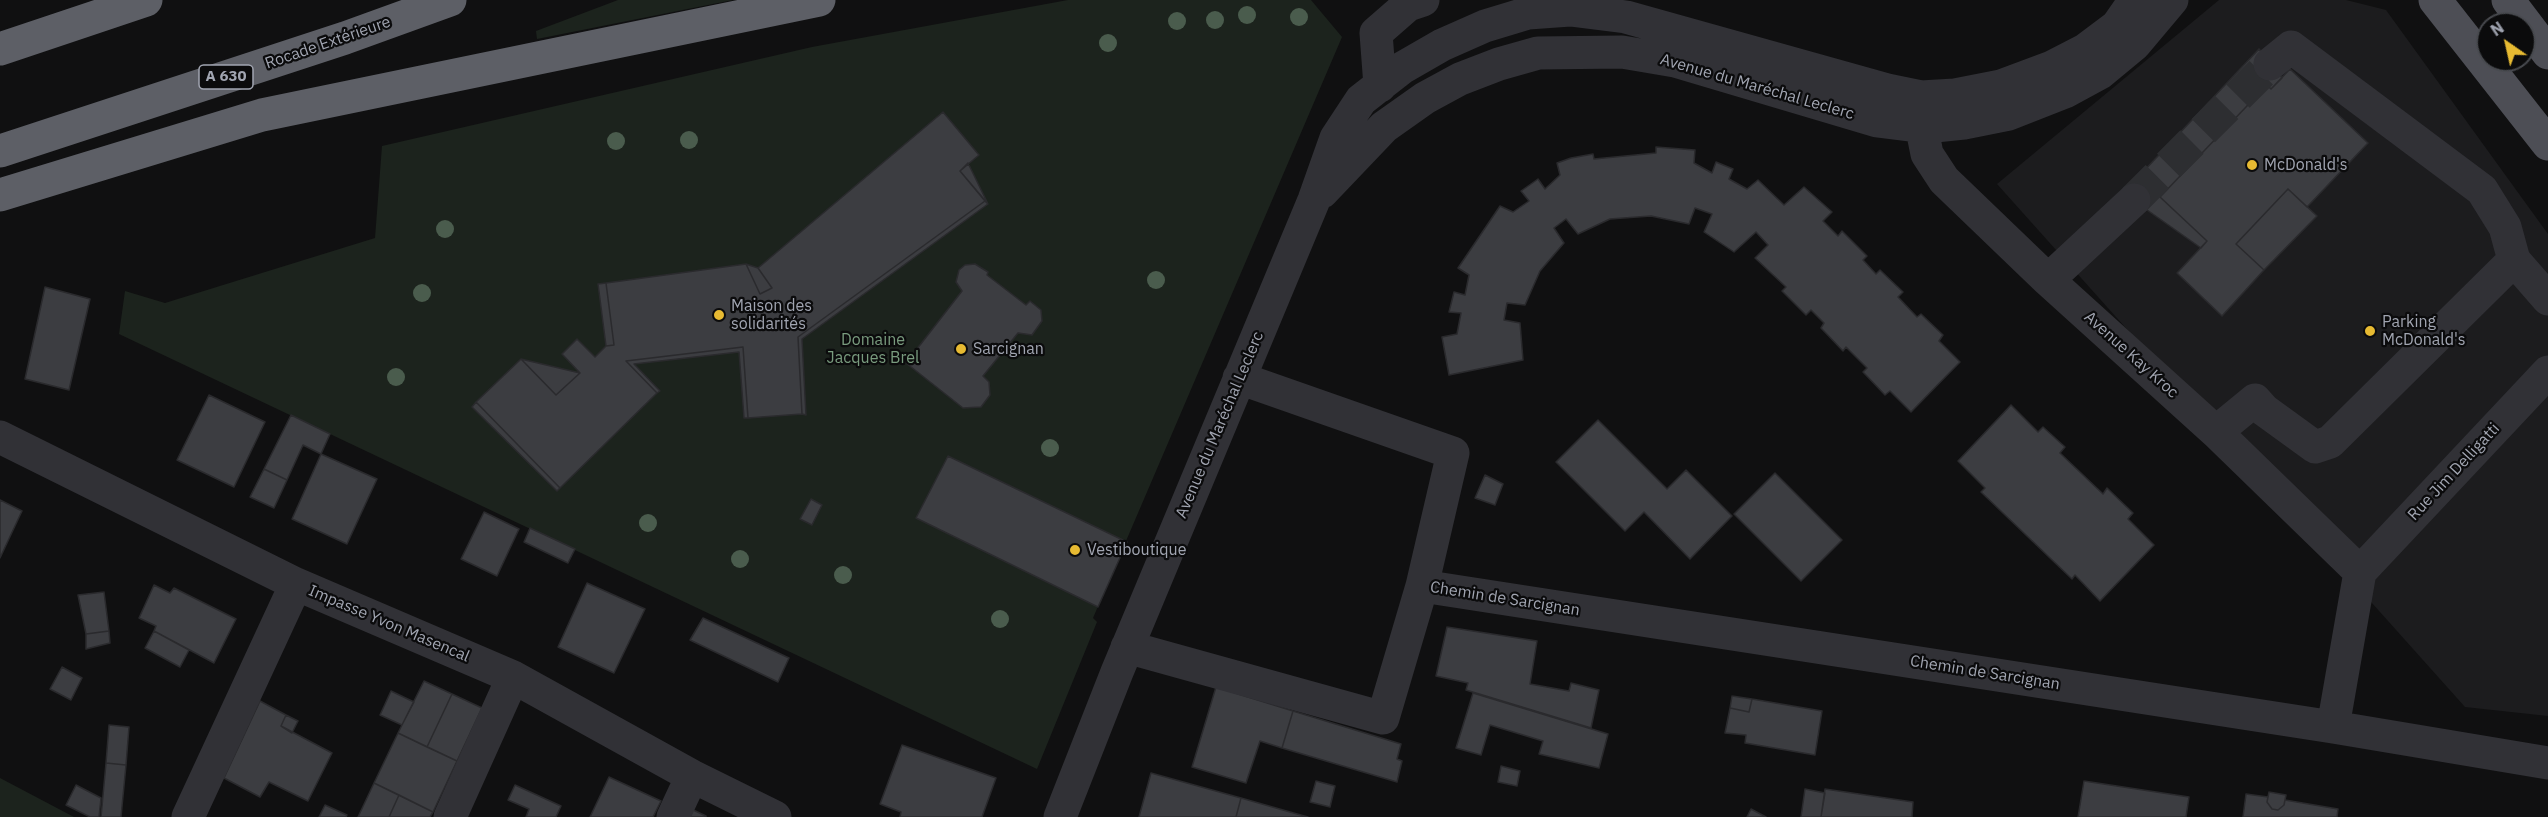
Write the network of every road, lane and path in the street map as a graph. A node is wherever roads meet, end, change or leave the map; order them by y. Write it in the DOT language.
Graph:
graph roads {
  1 [pos="146,0"];
  2 [pos="450,0"];
  3 [pos="819,0"];
  4 [pos="1423,0"];
  5 [pos="1656,0"];
  6 [pos="2135,0"];
  7 [pos="2172,0"];
  8 [pos="2436,0"];
  9 [pos="2508,0"];
  10 [pos="1679,31"];
  11 [pos="0,49"];
  12 [pos="2548,53"];
  13 [pos="2270,64"];
  14 [pos="1380,86"];
  15 [pos="1925,127"];
  16 [pos="2548,144"];
  17 [pos="0,151"];
  18 [pos="0,195"];
  19 [pos="1314,200"];
  20 [pos="2134,200"];
  21 [pos="2514,260"];
  22 [pos="2048,280"];
  23 [pos="2548,299"];
  24 [pos="2548,372"];
  25 [pos="1239,378"];
  26 [pos="2216,432"];
  27 [pos="0,437"];
  28 [pos="2360,572"];
  29 [pos="296,585"];
  30 [pos="1422,586"];
  31 [pos="1127,647"];
  32 [pos="513,677"];
  33 [pos="2333,727"];
  34 [pos="2548,763"];
  35 [pos="692,776"];
  36 [pos="188,817"];
  37 [pos="450,817"];
  38 [pos="673,817"];
  39 [pos="775,817"];
  40 [pos="1060,817"];
  1 -- 11 [label="highway"];
  2 -- 17 [label="highway, Rocade Extérieure / A 630"];
  3 -- 18 [label="highway"];
  4 -- 14 [label="street"];
  5 -- 10 [label="street"];
  6 -- 10 [label="street, Avenue du Maréchal Leclerc"];
  7 -- 15 [label="street, Avenue du Maréchal Leclerc"];
  8 -- 16 [label="main road"];
  9 -- 12 [label="main road"];
  10 -- 14 [label="street, Avenue du Maréchal Leclerc"];
  13 -- 21 [label="street"];
  14 -- 19 [label="street, Avenue du Maréchal Leclerc"];
  15 -- 19 [label="street, Avenue du Maréchal Leclerc"];
  15 -- 22 [label="street, Avenue Kay Kroc"];
  19 -- 25 [label="street, Avenue du Maréchal Leclerc"];
  20 -- 22 [label="street"];
  21 -- 23 [label="street"];
  21 -- 26 [label="street"];
  22 -- 26 [label="street, Avenue Kay Kroc"];
  24 -- 28 [label="street, Rue Jim Delligatti"];
  25 -- 30 [label="street, Chemin de Sarcignan"];
  25 -- 31 [label="street, Avenue du Maréchal Leclerc"];
  26 -- 28 [label="street, Avenue Kay Kroc"];
  27 -- 29 [label="street, Impasse Yvon Masencal"];
  28 -- 33 [label="street"];
  29 -- 32 [label="street, Impasse Yvon Masencal"];
  29 -- 36 [label="street"];
  30 -- 31 [label="street, Chemin de Sarcignan"];
  30 -- 33 [label="street, Chemin de Sarcignan"];
  31 -- 40 [label="street, Avenue du Maréchal Leclerc"];
  32 -- 35 [label="street, Impasse Yvon Masencal"];
  32 -- 37 [label="street"];
  33 -- 34 [label="street, Chemin de Sarcignan"];
  35 -- 38 [label="street"];
  35 -- 39 [label="street, Impasse Yvon Masencal"];
}
